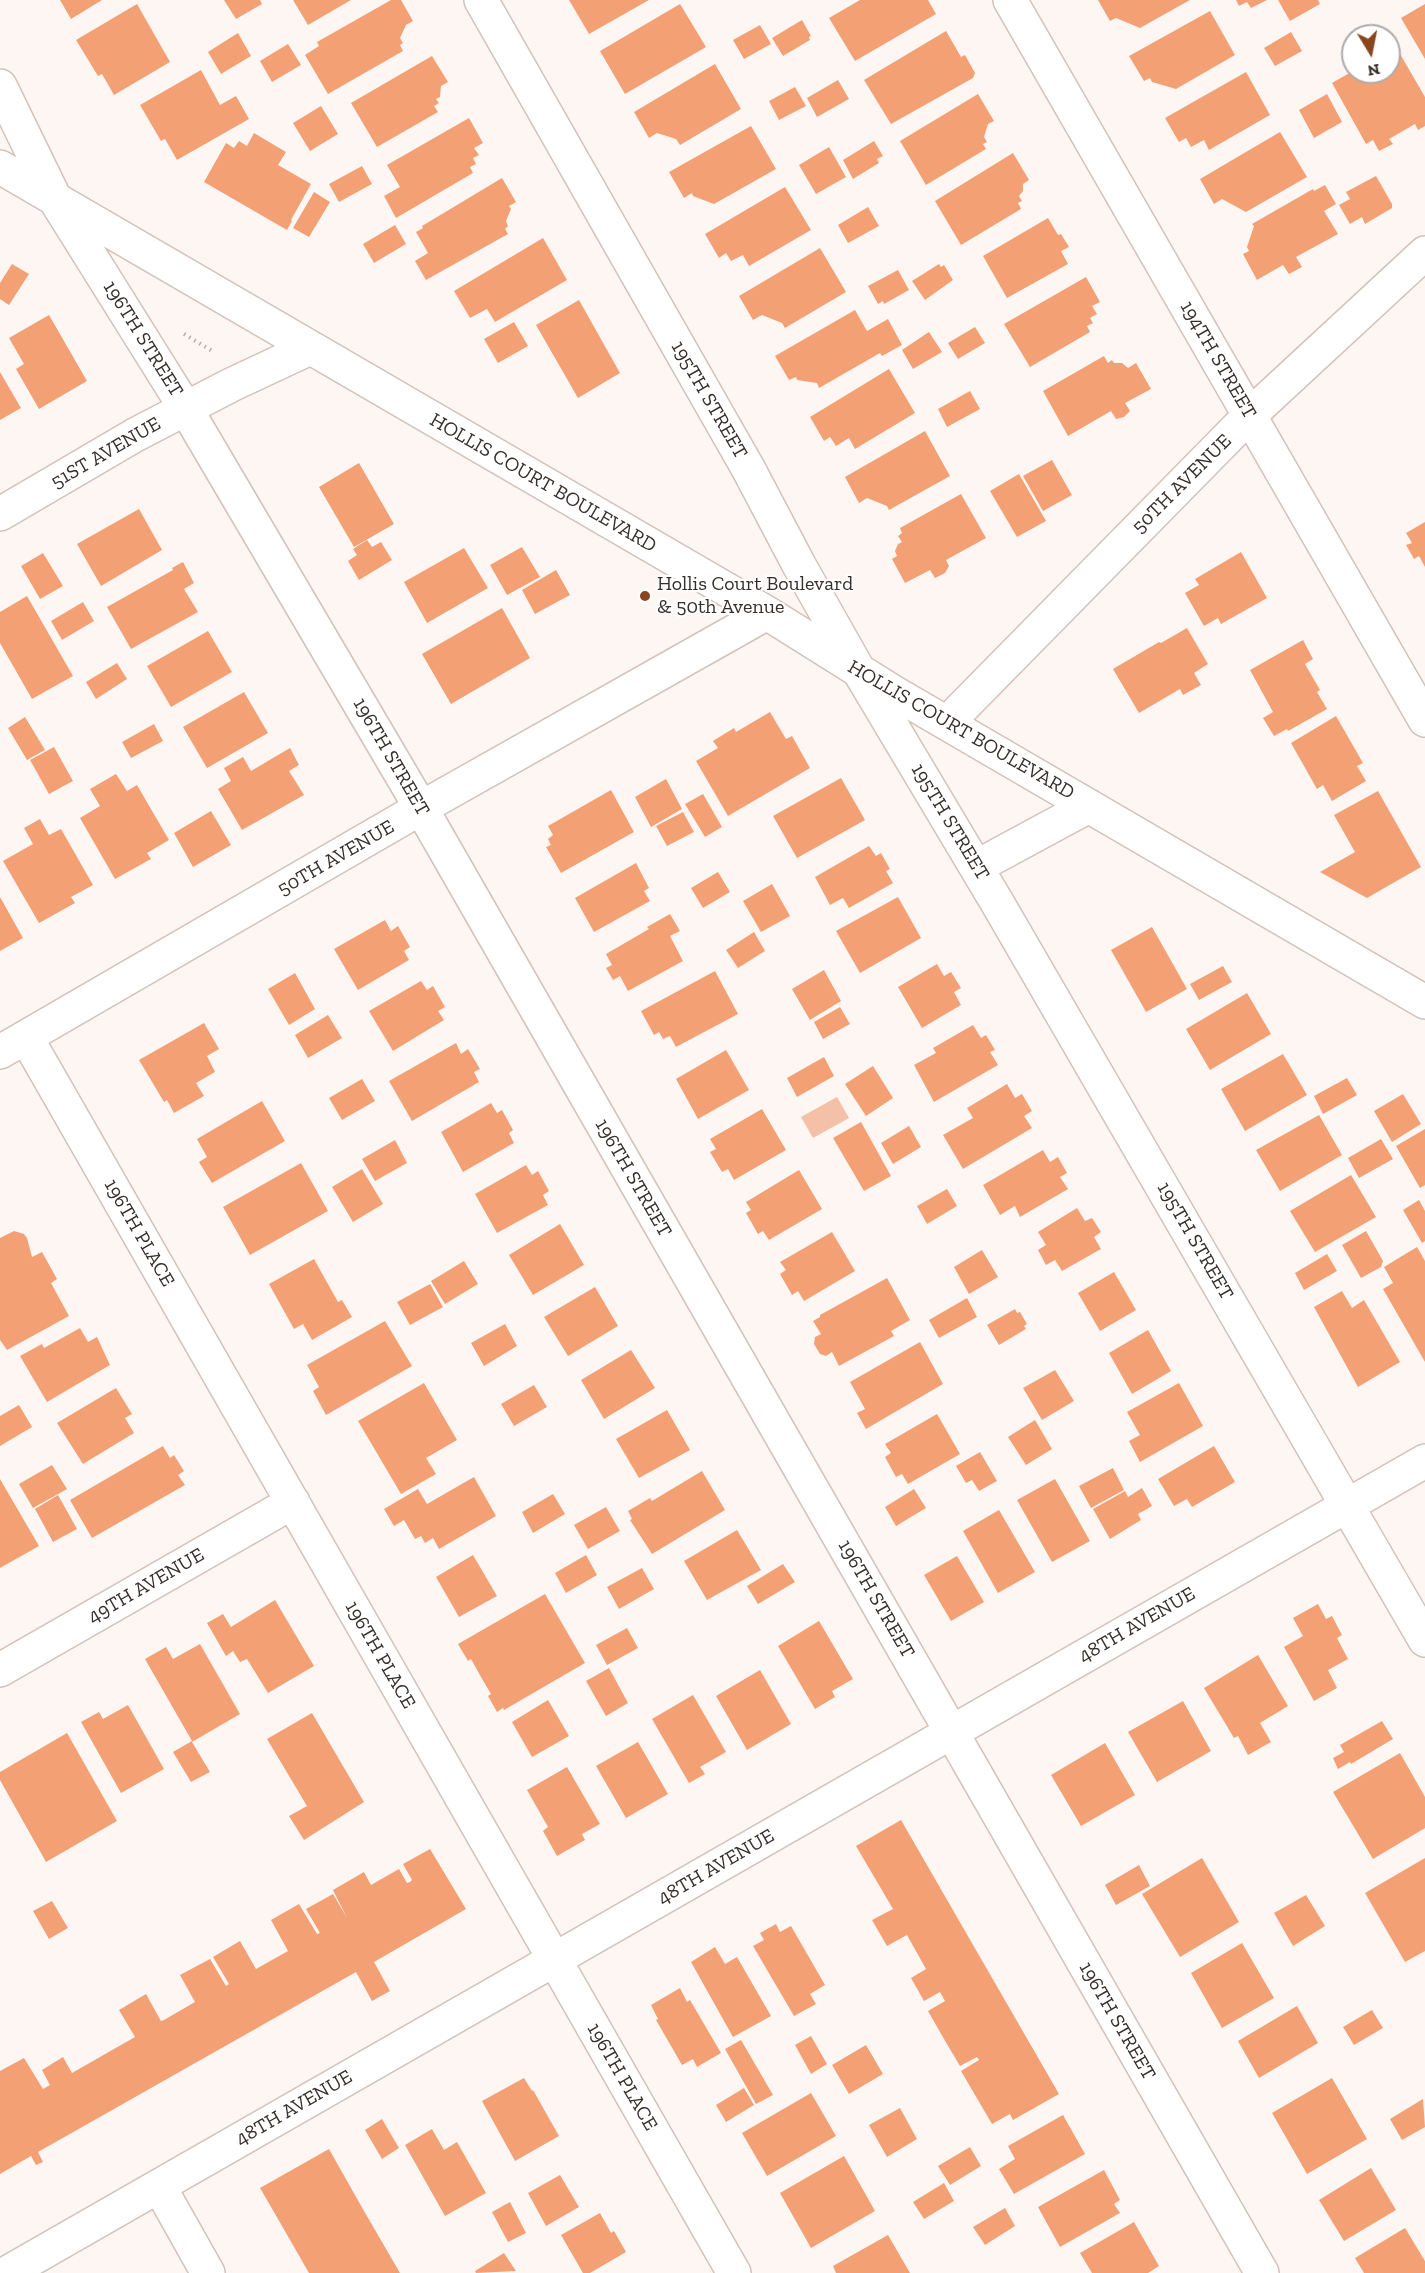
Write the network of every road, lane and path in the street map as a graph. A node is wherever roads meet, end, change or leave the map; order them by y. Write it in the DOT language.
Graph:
graph roads {
  1 [pos="481,0"];
  2 [pos="1010,0"];
  3 [pos="0,86"];
  4 [pos="0,167"];
  5 [pos="56,201"];
  6 [pos="1425,253"];
  7 [pos="310,348"];
  8 [pos="186,409"];
  9 [pos="1250,415"];
  10 [pos="0,514"];
  11 [pos="766,613"];
  12 [pos="859,671"];
  13 [pos="1425,720"];
  14 [pos="947,723"];
  15 [pos="1089,806"];
  16 [pos="421,808"];
  17 [pos="976,867"];
  18 [pos="1425,1002"];
  19 [pos="13,1044"];
  20 [pos="1425,1461"];
  21 [pos="292,1502"];
  22 [pos="1348,1504"];
  23 [pos="1425,1640"];
  24 [pos="0,1670"];
  25 [pos="952,1732"];
  26 [pos="554,1960"];
  27 [pos="159,2186"];
  28 [pos="7,2273"];
  29 [pos="208,2273"];
  30 [pos="734,2273"];
  31 [pos="1262,2273"];
  1 -- 12 [label="street, 195TH STREET"];
  2 -- 9 [label="street, 194TH STREET"];
  3 -- 5 [label="street, 196TH STREET"];
  4 -- 5 [label="street, HOLLIS COURT BOULEVARD"];
  5 -- 7 [label="street, HOLLIS COURT BOULEVARD"];
  5 -- 8 [label="street, 196TH STREET"];
  6 -- 9 [label="street, 50TH AVENUE"];
  7 -- 8 [label="street, 51ST AVENUE"];
  7 -- 11 [label="street, HOLLIS COURT BOULEVARD"];
  8 -- 10 [label="street, 51ST AVENUE"];
  8 -- 16 [label="street, 196TH STREET"];
  9 -- 13 [label="street, 194TH STREET"];
  9 -- 14 [label="street, 50TH AVENUE"];
  11 -- 12 [label="street, HOLLIS COURT BOULEVARD"];
  11 -- 16 [label="street, 50TH AVENUE"];
  12 -- 14 [label="street, HOLLIS COURT BOULEVARD"];
  12 -- 17 [label="street, 195TH STREET"];
  14 -- 15 [label="street, HOLLIS COURT BOULEVARD"];
  15 -- 17 [label="street"];
  15 -- 18 [label="street, HOLLIS COURT BOULEVARD"];
  16 -- 19 [label="street, 50TH AVENUE"];
  16 -- 25 [label="street, 196TH STREET"];
  17 -- 22 [label="street, 195TH STREET"];
  19 -- 21 [label="street, 196TH PLACE"];
  20 -- 22 [label="street, 48TH AVENUE"];
  21 -- 24 [label="street, 49TH AVENUE"];
  21 -- 26 [label="street, 196TH PLACE"];
  22 -- 23 [label="street, 195TH STREET"];
  22 -- 25 [label="street, 48TH AVENUE"];
  25 -- 26 [label="street, 48TH AVENUE"];
  25 -- 31 [label="street, 196TH STREET"];
  26 -- 27 [label="street, 48TH AVENUE"];
  26 -- 30 [label="street, 196TH PLACE"];
  27 -- 28 [label="street, 48TH AVENUE"];
  27 -- 29 [label="street"];
}
